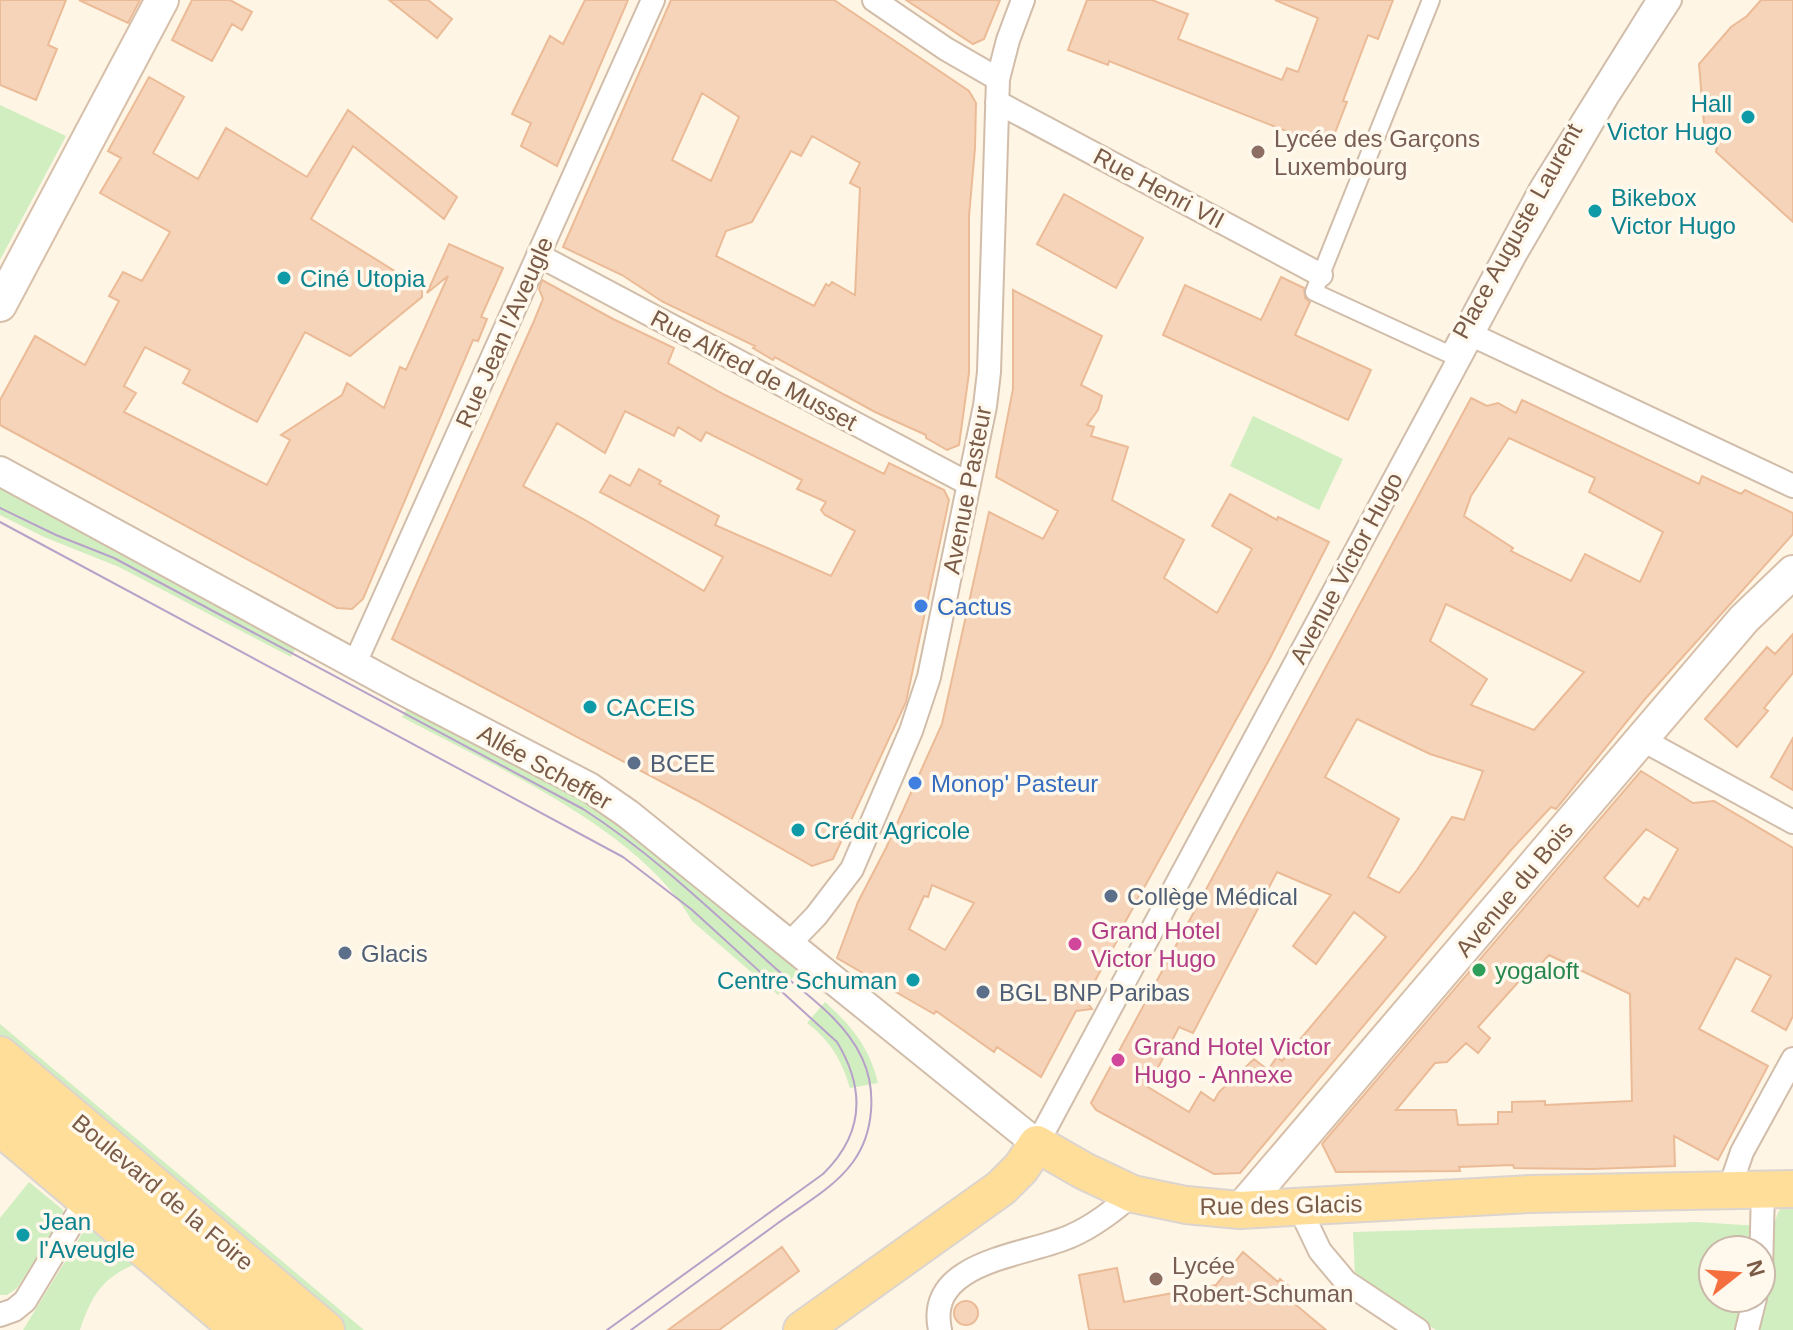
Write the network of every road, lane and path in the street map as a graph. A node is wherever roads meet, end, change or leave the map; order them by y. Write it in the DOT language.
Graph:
graph roads {
  1 [pos="162,0"];
  2 [pos="653,0"];
  3 [pos="874,0"];
  4 [pos="1023,0"];
  5 [pos="1431,0"];
  6 [pos="1655,0"];
  7 [pos="1670,0"];
  8 [pos="997,90"];
  9 [pos="538,255"];
  10 [pos="1321,275"];
  11 [pos="0,305"];
  12 [pos="1472,335"];
  13 [pos="0,471"];
  14 [pos="969,484"];
  15 [pos="1793,486"];
  16 [pos="1793,572"];
  17 [pos="355,663"];
  18 [pos="1641,739"];
  19 [pos="1793,822"];
  20 [pos="789,944"];
  21 [pos="0,1055"];
  22 [pos="1793,1059"];
  23 [pos="0,1083"];
  24 [pos="0,1098"];
  25 [pos="0,1127"];
  26 [pos="55,1137"];
  27 [pos="1037,1144"];
  28 [pos="1762,1190"];
  29 [pos="1133,1194"];
  30 [pos="86,1200"];
  31 [pos="1299,1207"];
  32 [pos="1240,1210"];
  33 [pos="1761,1234"];
  34 [pos="0,1315"];
  35 [pos="240,1330"];
  36 [pos="283,1330"];
  37 [pos="326,1330"];
  38 [pos="802,1330"];
  39 [pos="940,1330"];
  40 [pos="1418,1330"];
  1 -- 11 [label="main road"];
  2 -- 9 [label="street, Rue Jean l'Aveugle"];
  3 -- 8 [label="street, Rue Henri VII"];
  4 -- 8 [label="street, Avenue Pasteur"];
  5 -- 10 [label="street"];
  6 -- 10 [label="street, Place Auguste Laurent"];
  7 -- 12 [label="street, Avenue Victor Hugo"];
  8 -- 10 [label="street, Rue Henri VII"];
  8 -- 14 [label="street, Avenue Pasteur"];
  9 -- 14 [label="street, Rue Alfred de Musset"];
  9 -- 17 [label="street, Rue Jean l'Aveugle"];
  12 -- 15 [label="street"];
  12 -- 27 [label="street, Avenue Victor Hugo"];
  13 -- 17 [label="street, Allée Scheffer"];
  14 -- 20 [label="street, Avenue Pasteur"];
  16 -- 18 [label="main road, Avenue du Bois"];
  17 -- 20 [label="street, Allée Scheffer"];
  18 -- 19 [label="street"];
  18 -- 32 [label="main road, Avenue du Bois"];
  20 -- 27 [label="street, Allée Scheffer"];
  21 -- 37 [label="main road, Boulevard de la Foire"];
  22 -- 28 [label="street"];
  23 -- 26 [label="main road, Boulevard de la Foire"];
  24 -- 26 [label="main road, Boulevard de la Foire"];
  25 -- 30 [label="main road"];
  26 -- 36 [label="main road, Boulevard de la Foire"];
  27 -- 29 [label="main road, Rue des Glacis"];
  27 -- 38 [label="main road"];
  28 -- 31 [label="main road, Rue des Glacis"];
  28 -- 33 [label="street"];
  29 -- 32 [label="main road, Rue des Glacis"];
  29 -- 39 [label="street"];
  30 -- 34 [label="street"];
  30 -- 35 [label="main road"];
  31 -- 32 [label="main road, Rue des Glacis"];
  31 -- 40 [label="street"];
}
